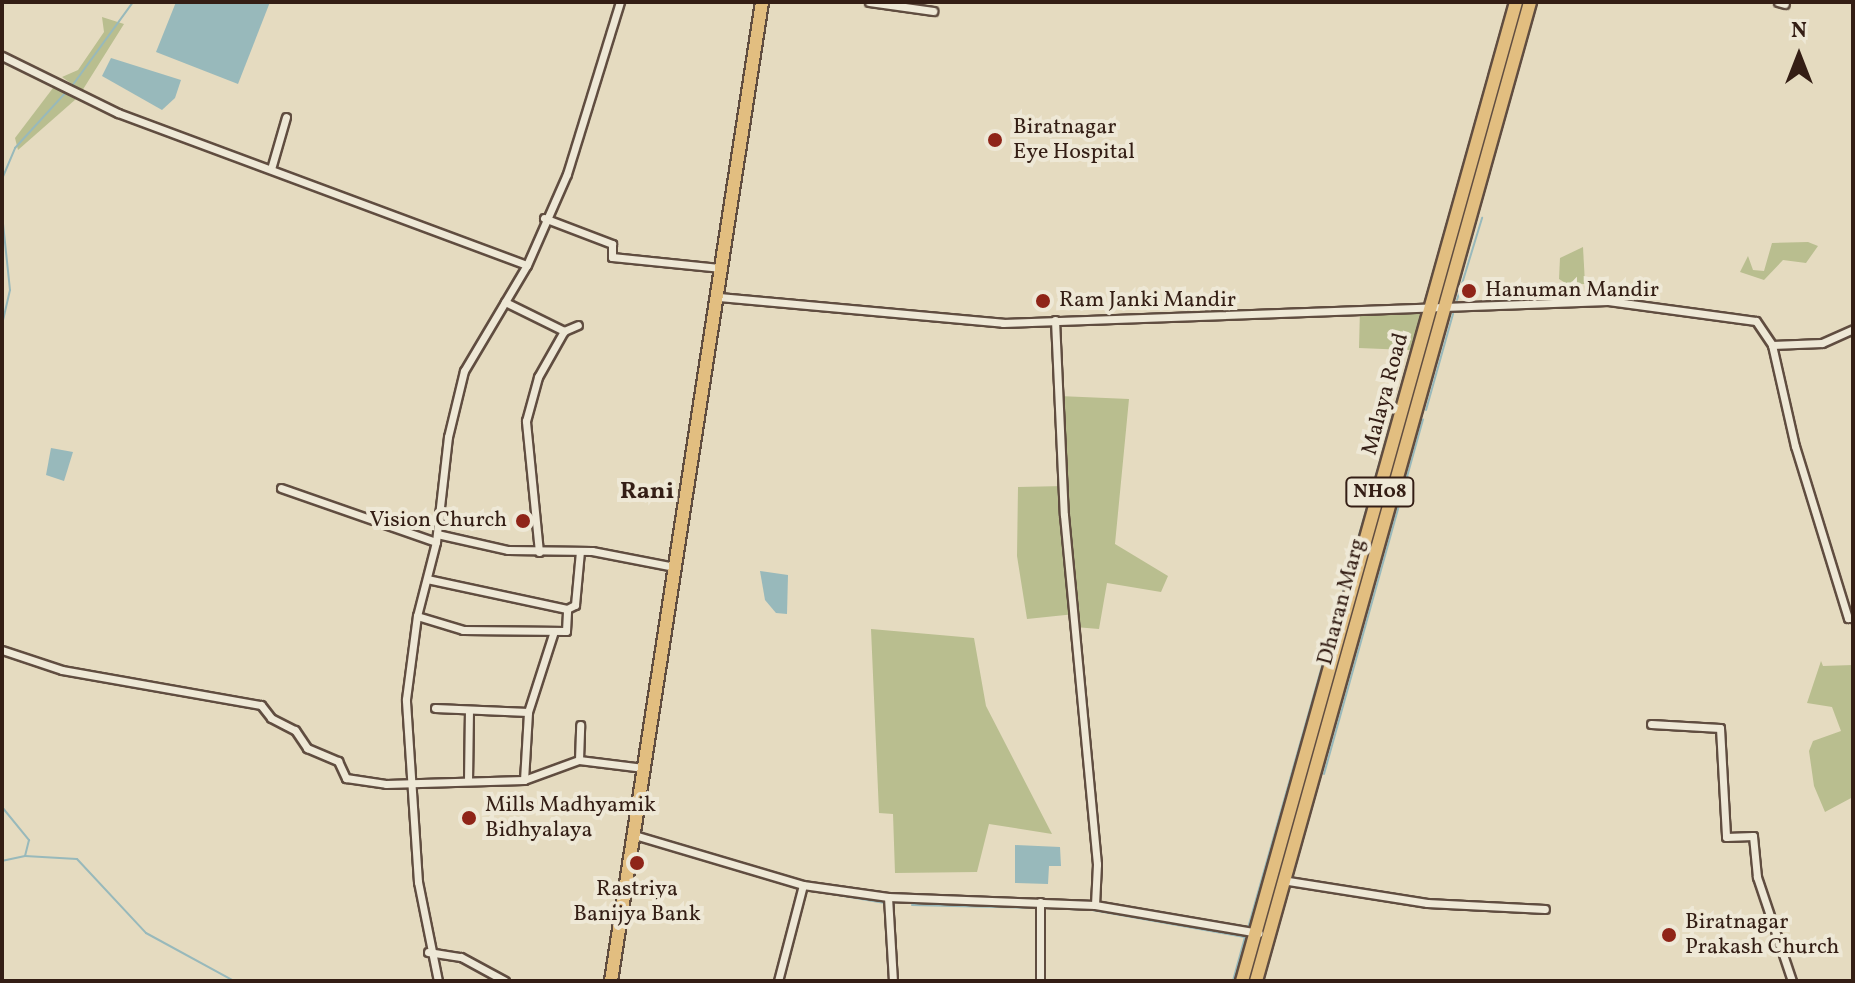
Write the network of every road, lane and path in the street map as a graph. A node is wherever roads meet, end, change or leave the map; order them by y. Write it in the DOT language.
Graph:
graph roads {
  1 [pos="620,2"];
  2 [pos="762,2"];
  3 [pos="869,2"];
  4 [pos="1516,2"];
  5 [pos="1530,2"];
  6 [pos="933,11"];
  7 [pos="1511,49"];
  8 [pos="2,56"];
  9 [pos="286,117"];
  10 [pos="271,169"];
  11 [pos="544,218"];
  12 [pos="527,265"];
  13 [pos="723,268"];
  14 [pos="719,297"];
  15 [pos="505,302"];
  16 [pos="1438,307"];
  17 [pos="1055,320"];
  18 [pos="578,325"];
  19 [pos="1853,329"];
  20 [pos="564,331"];
  21 [pos="1772,345"];
  22 [pos="1389,483"];
  23 [pos="281,488"];
  24 [pos="436,538"];
  25 [pos="580,551"];
  26 [pos="539,552"];
  27 [pos="674,567"];
  28 [pos="427,579"];
  29 [pos="567,609"];
  30 [pos="417,616"];
  31 [pos="1853,618"];
  32 [pos="554,631"];
  33 [pos="2,650"];
  34 [pos="435,708"];
  35 [pos="469,711"];
  36 [pos="528,712"];
  37 [pos="1651,724"];
  38 [pos="580,725"];
  39 [pos="579,760"];
  40 [pos="644,768"];
  41 [pos="524,780"];
  42 [pos="468,781"];
  43 [pos="410,782"];
  44 [pos="631,834"];
  45 [pos="1282,880"];
  46 [pos="803,885"];
  47 [pos="888,897"];
  48 [pos="1040,902"];
  49 [pos="1095,905"];
  50 [pos="1545,909"];
  51 [pos="1263,934"];
  52 [pos="428,952"];
  53 [pos="438,981"];
  54 [pos="505,981"];
  55 [pos="611,981"];
  56 [pos="778,981"];
  57 [pos="893,981"];
  58 [pos="1040,981"];
  59 [pos="1242,981"];
  60 [pos="1256,981"];
  61 [pos="1792,981"];
  1 -- 11 [label="street"];
  2 -- 13 [label="main road"];
  3 -- 6 [label="street"];
  4 -- 7 [label="main road, NH08"];
  5 -- 7 [label="main road, Dharan Marg / NH08"];
  7 -- 16 [label="main road, Dharan Marg / NH08"];
  8 -- 10 [label="street"];
  9 -- 10 [label="street"];
  10 -- 12 [label="street"];
  11 -- 12 [label="street"];
  11 -- 13 [label="street"];
  12 -- 15 [label="street"];
  13 -- 14 [label="main road"];
  14 -- 17 [label="street"];
  14 -- 27 [label="main road"];
  15 -- 20 [label="street"];
  15 -- 24 [label="street"];
  16 -- 17 [label="street"];
  16 -- 21 [label="street"];
  16 -- 22 [label="main road, Dharan Marg / NH08"];
  17 -- 49 [label="street"];
  18 -- 20 [label="street"];
  19 -- 21 [label="street"];
  20 -- 26 [label="street"];
  21 -- 31 [label="street"];
  22 -- 45 [label="main road, Dharan Marg / NH08"];
  22 -- 51 [label="main road, Malaya Road / NH08"];
  23 -- 24 [label="street"];
  24 -- 26 [label="street"];
  24 -- 28 [label="street"];
  25 -- 26 [label="street"];
  25 -- 27 [label="street"];
  25 -- 29 [label="street"];
  27 -- 40 [label="main road"];
  28 -- 29 [label="street"];
  28 -- 30 [label="street"];
  29 -- 32 [label="street"];
  30 -- 32 [label="street"];
  30 -- 43 [label="street"];
  32 -- 36 [label="street"];
  33 -- 43 [label="street"];
  34 -- 35 [label="street"];
  35 -- 36 [label="street"];
  35 -- 42 [label="street"];
  36 -- 41 [label="street"];
  37 -- 61 [label="street"];
  38 -- 39 [label="street"];
  39 -- 40 [label="street"];
  39 -- 41 [label="street"];
  40 -- 44 [label="main road"];
  41 -- 42 [label="street"];
  42 -- 43 [label="street"];
  43 -- 52 [label="street"];
  44 -- 46 [label="street"];
  44 -- 55 [label="main road"];
  45 -- 50 [label="street"];
  45 -- 51 [label="main road, Dharan Marg / NH08"];
  46 -- 47 [label="street"];
  46 -- 56 [label="street"];
  47 -- 48 [label="street"];
  47 -- 57 [label="street"];
  48 -- 49 [label="street"];
  48 -- 58 [label="street"];
  49 -- 51 [label="street"];
  51 -- 59 [label="main road, Malaya Road / NH08"];
  51 -- 60 [label="main road, Dharan Marg / NH08"];
  52 -- 53 [label="street"];
  52 -- 54 [label="street"];
}
